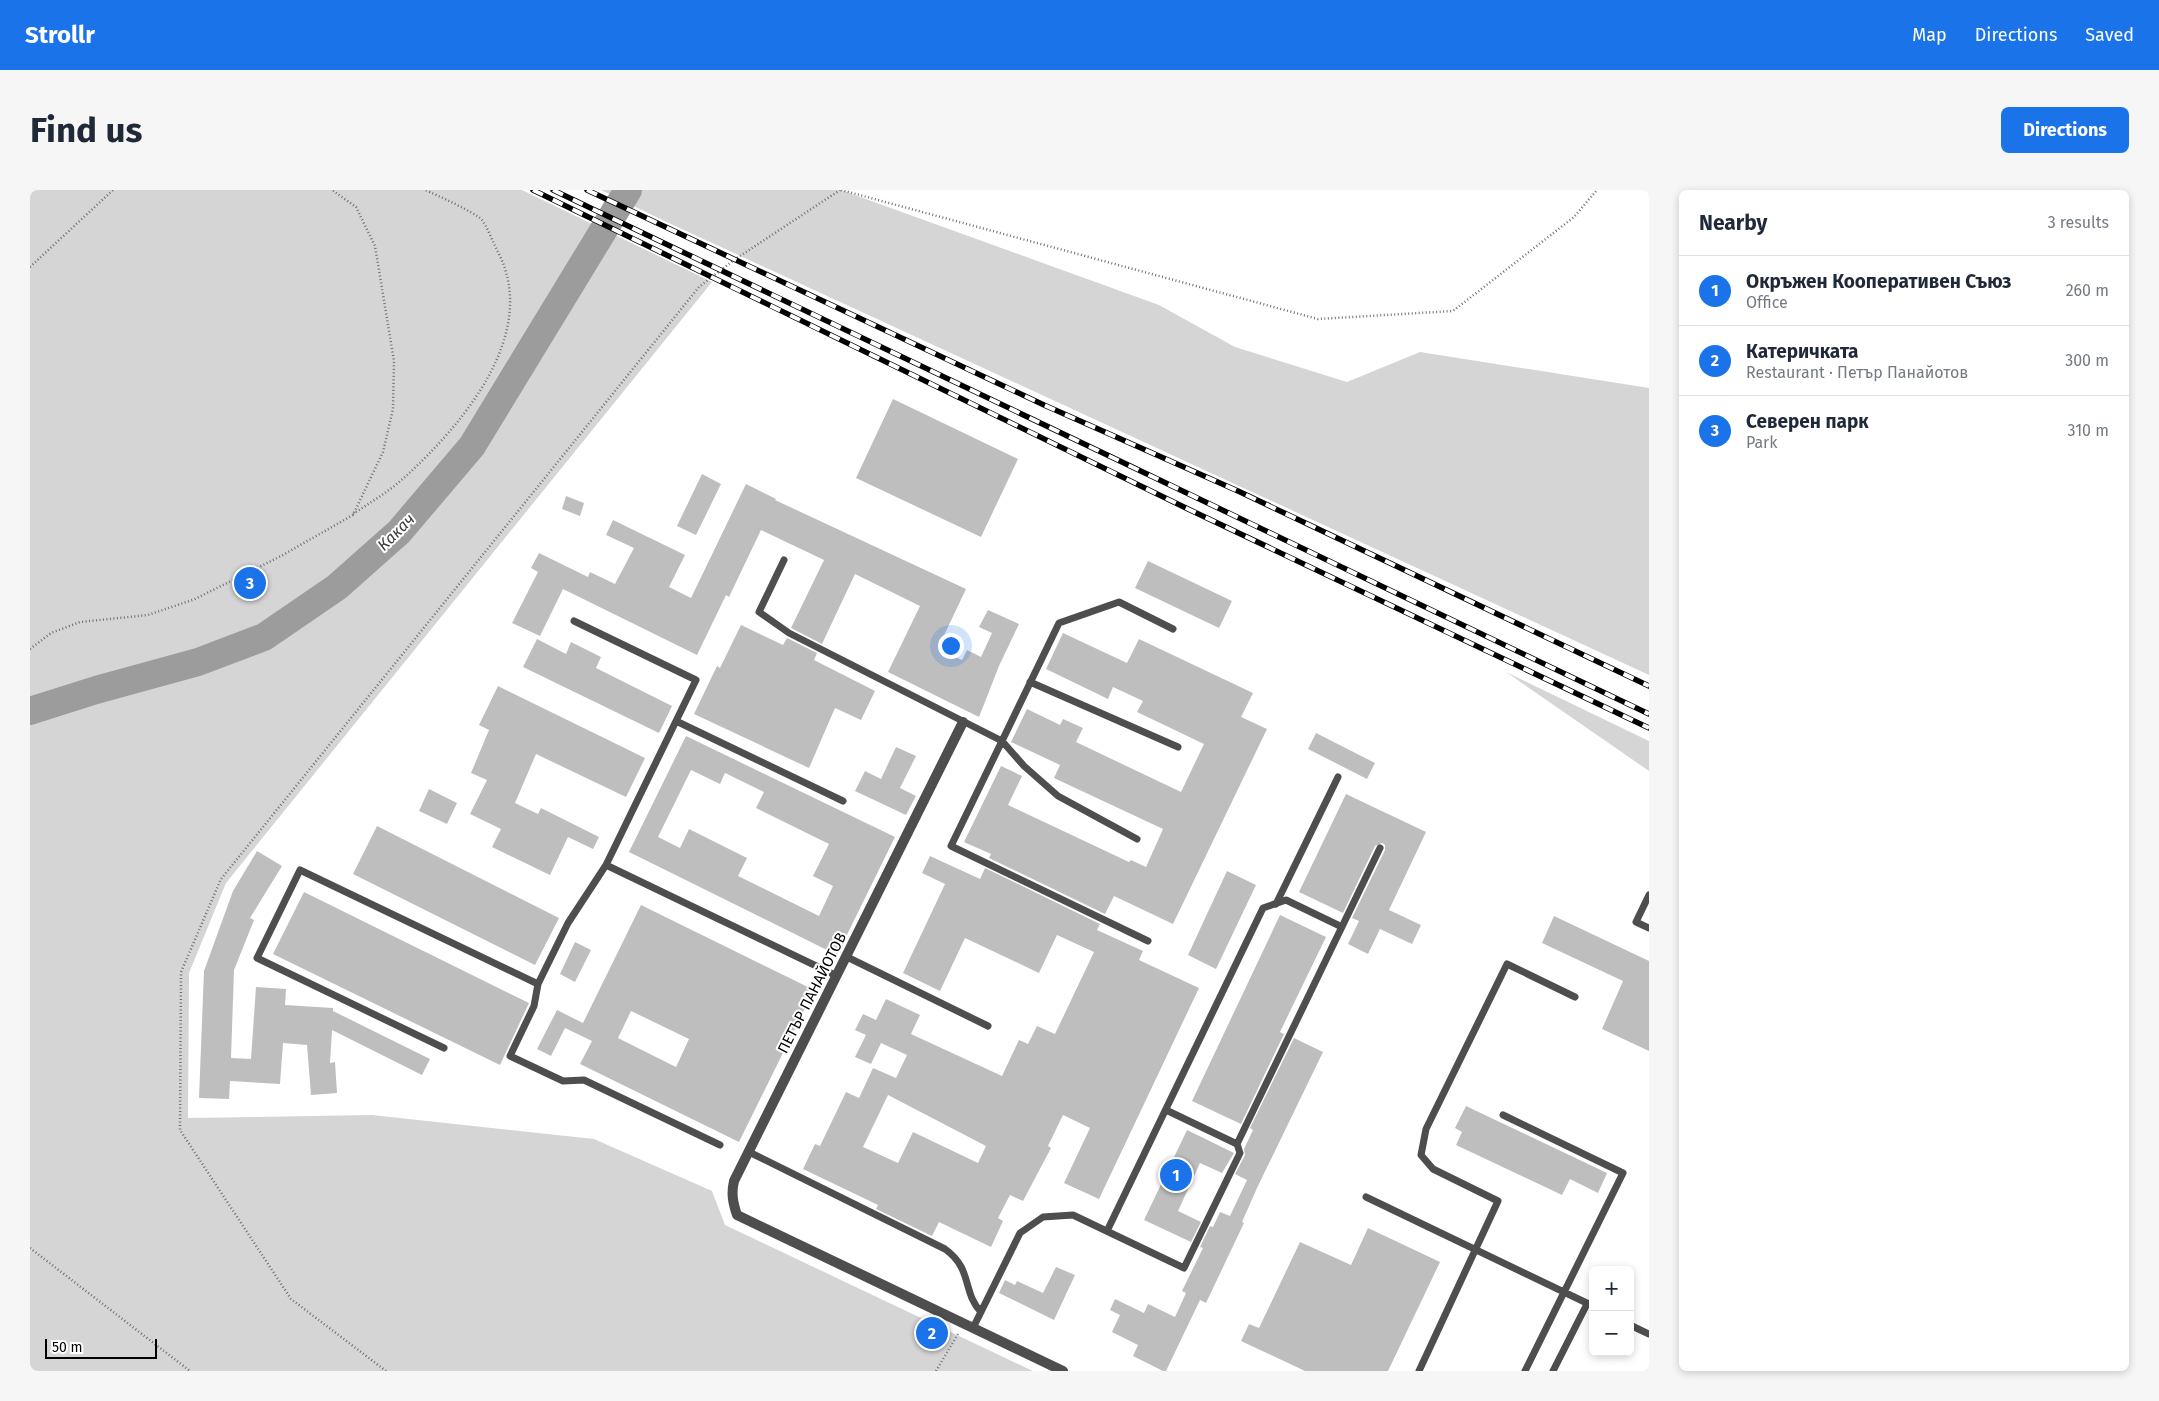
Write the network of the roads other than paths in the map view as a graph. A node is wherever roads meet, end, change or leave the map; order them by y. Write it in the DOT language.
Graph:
graph roads {
  1 [pos="784,560"];
  2 [pos="574,621"];
  3 [pos="1174,629"];
  4 [pos="1030,682"];
  5 [pos="676,721"];
  6 [pos="963,722"];
  7 [pos="1002,741"];
  8 [pos="1178,747"];
  9 [pos="1338,777"];
  10 [pos="843,801"];
  11 [pos="1137,839"];
  12 [pos="1380,848"];
  13 [pos="606,865"];
  14 [pos="1649,895"];
  15 [pos="1276,904"];
  16 [pos="1342,927"];
  17 [pos="1649,928"];
  18 [pos="1148,941"];
  19 [pos="846,957"];
  20 [pos="838,976"];
  21 [pos="538,984"];
  22 [pos="1575,997"];
  23 [pos="988,1026"];
  24 [pos="444,1048"];
  25 [pos="1166,1110"];
  26 [pos="1503,1114"];
  27 [pos="1237,1144"];
  28 [pos="720,1145"];
  29 [pos="749,1152"];
  30 [pos="1366,1197"];
  31 [pos="1107,1231"];
  32 [pos="1476,1249"];
  33 [pos="1564,1292"];
  34 [pos="1589,1304"];
  35 [pos="1589,1307"];
  36 [pos="981,1312"];
  37 [pos="969,1326"];
  38 [pos="1634,1327"];
  39 [pos="1649,1334"];
  40 [pos="1063,1371"];
  41 [pos="1419,1371"];
  42 [pos="1525,1371"];
  43 [pos="1553,1371"];
  1 -- 6 [label="lane"];
  2 -- 5 [label="lane"];
  3 -- 4 [label="lane"];
  4 -- 7 [label="lane"];
  4 -- 8 [label="lane"];
  5 -- 10 [label="lane"];
  5 -- 13 [label="lane"];
  6 -- 7 [label="lane"];
  6 -- 19 [label="street, ПЕТЪР ПАНАЙОТОВ"];
  7 -- 11 [label="lane"];
  7 -- 18 [label="lane"];
  9 -- 15 [label="lane"];
  12 -- 16 [label="lane"];
  13 -- 20 [label="lane"];
  13 -- 21 [label="lane"];
  14 -- 17 [label="lane"];
  15 -- 16 [label="lane"];
  15 -- 25 [label="lane"];
  16 -- 27 [label="lane"];
  19 -- 20 [label="street, ПЕТЪР ПАНАЙОТОВ"];
  19 -- 23 [label="lane"];
  20 -- 29 [label="street, ПЕТЪР ПАНАЙОТОВ"];
  21 -- 24 [label="lane"];
  21 -- 28 [label="lane"];
  22 -- 32 [label="lane"];
  25 -- 27 [label="lane"];
  25 -- 31 [label="lane"];
  26 -- 33 [label="lane"];
  27 -- 31 [label="lane"];
  29 -- 36 [label="lane"];
  29 -- 37 [label="street, ПЕТЪР ПАНАЙОТОВ"];
  30 -- 32 [label="lane"];
  31 -- 36 [label="lane"];
  32 -- 33 [label="lane"];
  32 -- 41 [label="lane"];
  33 -- 34 [label="lane"];
  33 -- 42 [label="lane"];
  35 -- 43 [label="lane"];
  36 -- 37 [label="lane"];
  37 -- 40 [label="street, ПЕТЪР ПАНАЙОТОВ"];
  38 -- 39 [label="lane"];
}
